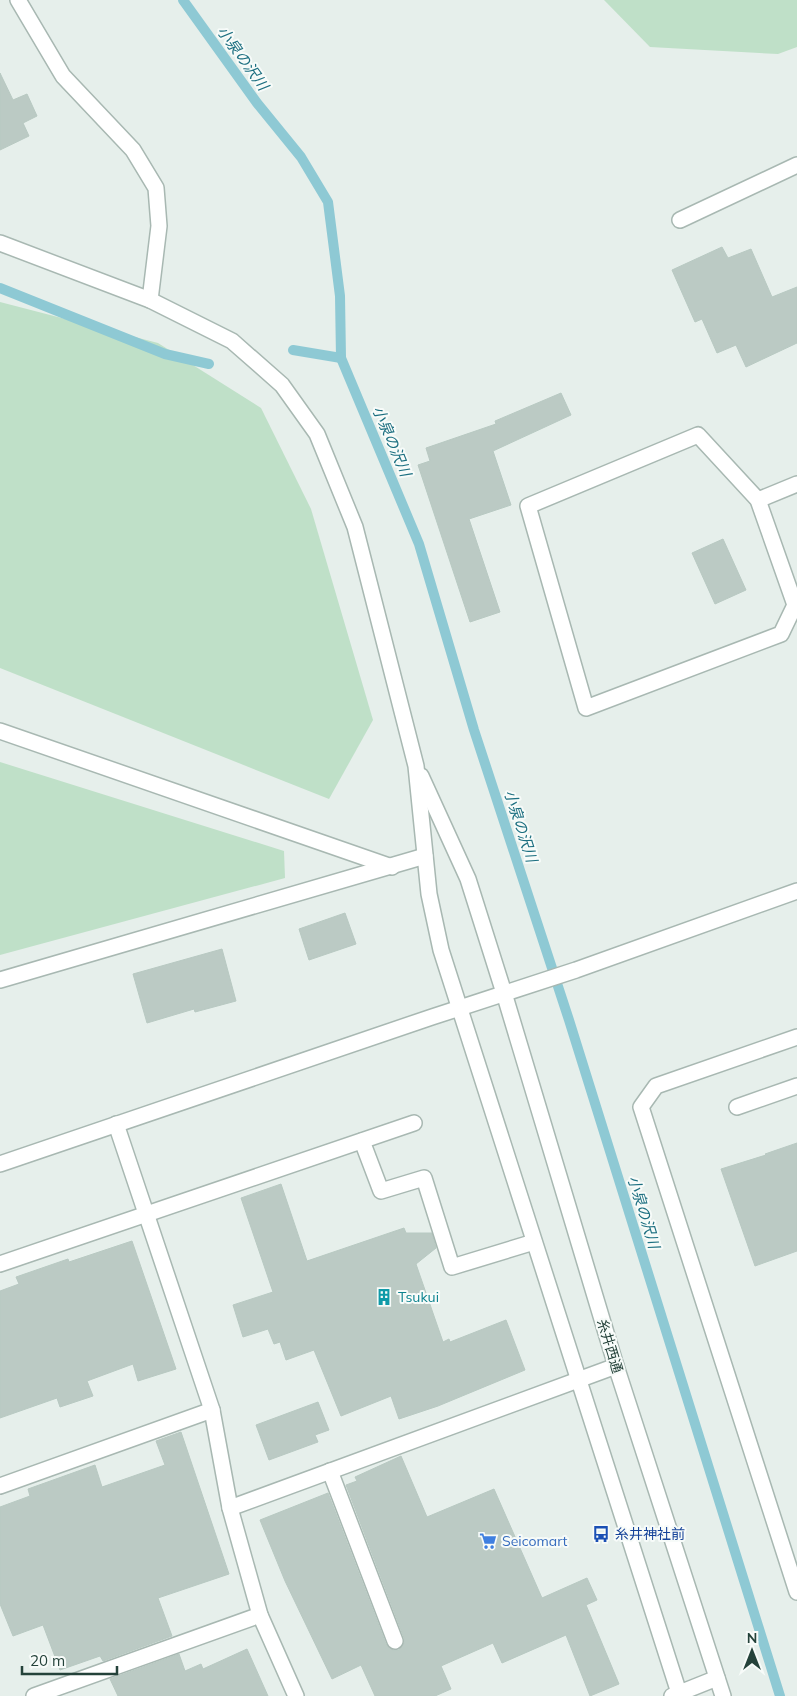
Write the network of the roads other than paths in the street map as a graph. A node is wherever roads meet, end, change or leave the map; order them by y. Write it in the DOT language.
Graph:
graph roads {
  1 [pos="18,0"];
  2 [pos="797,165"];
  3 [pos="680,220"];
  4 [pos="0,243"];
  5 [pos="150,300"];
  6 [pos="797,484"];
  7 [pos="758,500"];
  8 [pos="0,731"];
  9 [pos="416,766"];
  10 [pos="425,856"];
  11 [pos="392,866"];
  12 [pos="797,891"];
  13 [pos="0,980"];
  14 [pos="504,993"];
  15 [pos="460,1008"];
  16 [pos="797,1037"];
  17 [pos="797,1086"];
  18 [pos="737,1107"];
  19 [pos="414,1123"];
  20 [pos="116,1124"];
  21 [pos="362,1141"];
  22 [pos="0,1164"];
  23 [pos="145,1215"];
  24 [pos="534,1242"];
  25 [pos="0,1264"];
  26 [pos="616,1366"];
  27 [pos="579,1379"];
  28 [pos="212,1410"];
  29 [pos="330,1471"];
  30 [pos="0,1486"];
  31 [pos="230,1508"];
  32 [pos="797,1592"];
  33 [pos="260,1615"];
  34 [pos="395,1640"];
  35 [pos="716,1678"];
  36 [pos="677,1695"];
  37 [pos="34,1696"];
  38 [pos="296,1696"];
  39 [pos="723,1696"];
  1 -- 5 [label="street"];
  2 -- 3 [label="street"];
  4 -- 5 [label="street"];
  5 -- 9 [label="street"];
  6 -- 7 [label="street"];
  7 -- 7 [label="street"];
  8 -- 11 [label="street"];
  9 -- 10 [label="street"];
  9 -- 14 [label="street, 糸井西通"];
  10 -- 11 [label="street"];
  10 -- 15 [label="street"];
  11 -- 13 [label="street"];
  12 -- 14 [label="street"];
  14 -- 15 [label="street"];
  14 -- 26 [label="street, 糸井西通"];
  15 -- 20 [label="street"];
  15 -- 24 [label="street"];
  16 -- 32 [label="street"];
  17 -- 18 [label="street"];
  19 -- 21 [label="street"];
  20 -- 22 [label="street"];
  20 -- 23 [label="street"];
  21 -- 23 [label="street"];
  21 -- 24 [label="street"];
  23 -- 25 [label="street"];
  23 -- 28 [label="street"];
  24 -- 27 [label="street"];
  26 -- 27 [label="street"];
  26 -- 35 [label="street, 糸井西通"];
  27 -- 29 [label="street"];
  27 -- 36 [label="street"];
  28 -- 30 [label="street"];
  28 -- 31 [label="street"];
  29 -- 31 [label="street"];
  29 -- 34 [label="street"];
  31 -- 33 [label="street"];
  33 -- 37 [label="street"];
  33 -- 38 [label="street"];
  35 -- 36 [label="street"];
  35 -- 39 [label="street, 糸井西通"];
}
